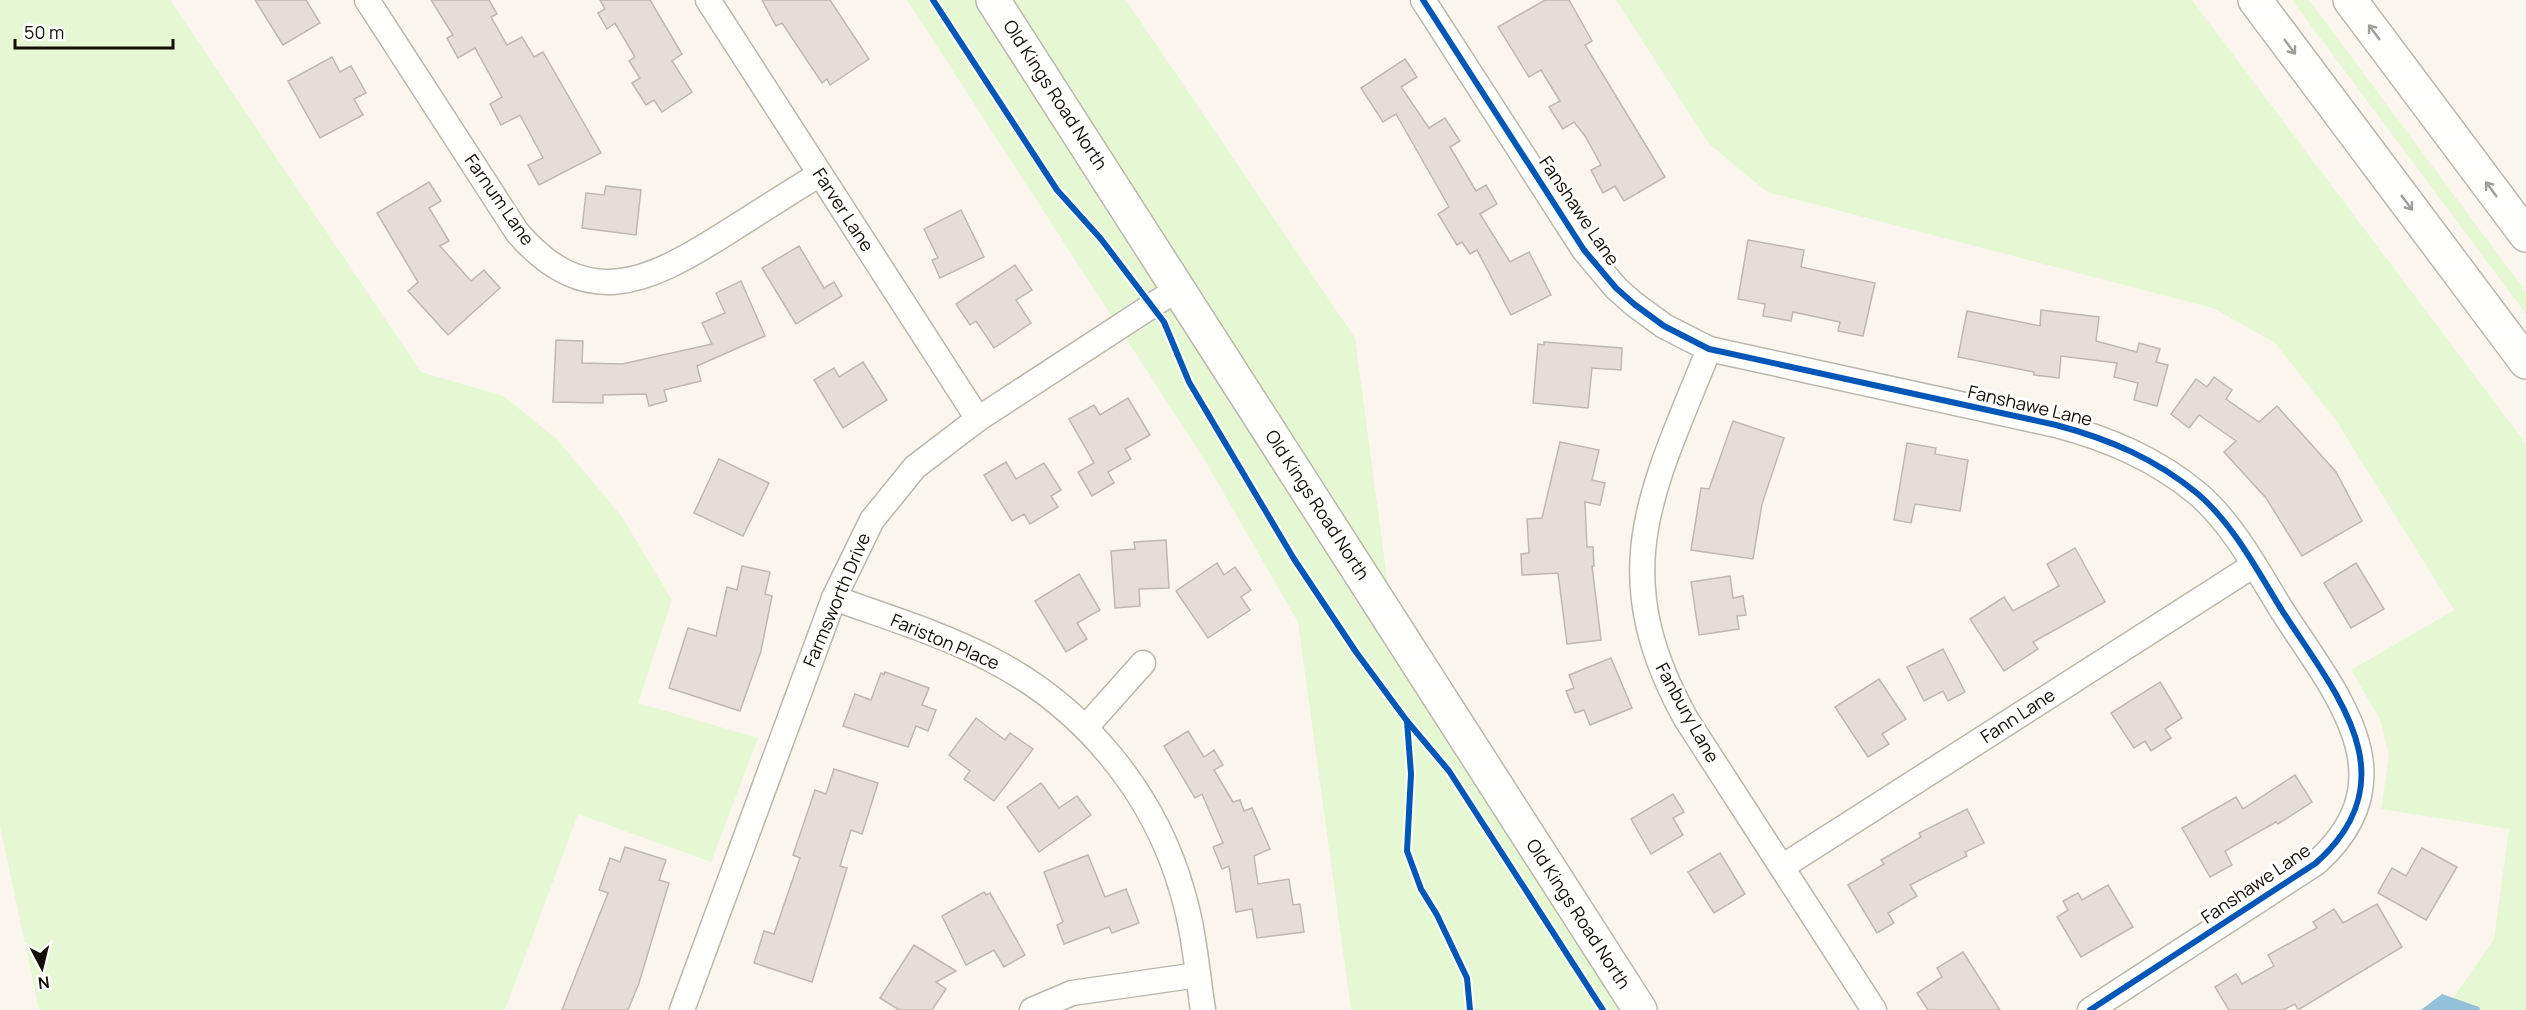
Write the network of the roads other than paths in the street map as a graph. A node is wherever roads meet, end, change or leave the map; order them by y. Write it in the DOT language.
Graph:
graph roads {
  1 [pos="367,0"];
  2 [pos="708,0"];
  3 [pos="993,0"];
  4 [pos="1424,0"];
  5 [pos="2255,0"];
  6 [pos="2350,0"];
  7 [pos="819,174"];
  8 [pos="2526,236"];
  9 [pos="1179,288"];
  10 [pos="1708,349"];
  11 [pos="2526,362"];
  12 [pos="978,419"];
  13 [pos="2254,565"];
  14 [pos="834,598"];
  15 [pos="1143,663"];
  16 [pos="1086,727"];
  17 [pos="1782,867"];
  18 [pos="1198,975"];
  19 [pos="682,1010"];
  20 [pos="1032,1010"];
  21 [pos="1203,1010"];
  22 [pos="1640,1010"];
  23 [pos="1874,1010"];
  24 [pos="2090,1010"];
  1 -- 7 [label="street, Farnum Lane"];
  2 -- 7 [label="street, Farver Lane"];
  3 -- 9 [label="main road, Old Kings Road North"];
  4 -- 10 [label="street, Fanshawe Lane"];
  5 -- 11 [label="main road, one-way"];
  8 -- 6 [label="main road, one-way"];
  7 -- 12 [label="street, Farver Lane"];
  9 -- 12 [label="street, Farmsworth Drive"];
  9 -- 22 [label="main road, Old Kings Road North"];
  10 -- 13 [label="street, Fanshawe Lane"];
  10 -- 17 [label="street, Fanbury Lane"];
  12 -- 14 [label="street, Farmsworth Drive"];
  13 -- 17 [label="street, Fann Lane"];
  13 -- 24 [label="street, Fanshawe Lane"];
  14 -- 16 [label="street, Fariston Place"];
  14 -- 19 [label="street, Farmsworth Drive"];
  15 -- 16 [label="street"];
  16 -- 18 [label="street, Fariston Place"];
  17 -- 23 [label="street, Fanbury Lane"];
  18 -- 20 [label="street"];
  18 -- 21 [label="street, Fariston Place"];
}
